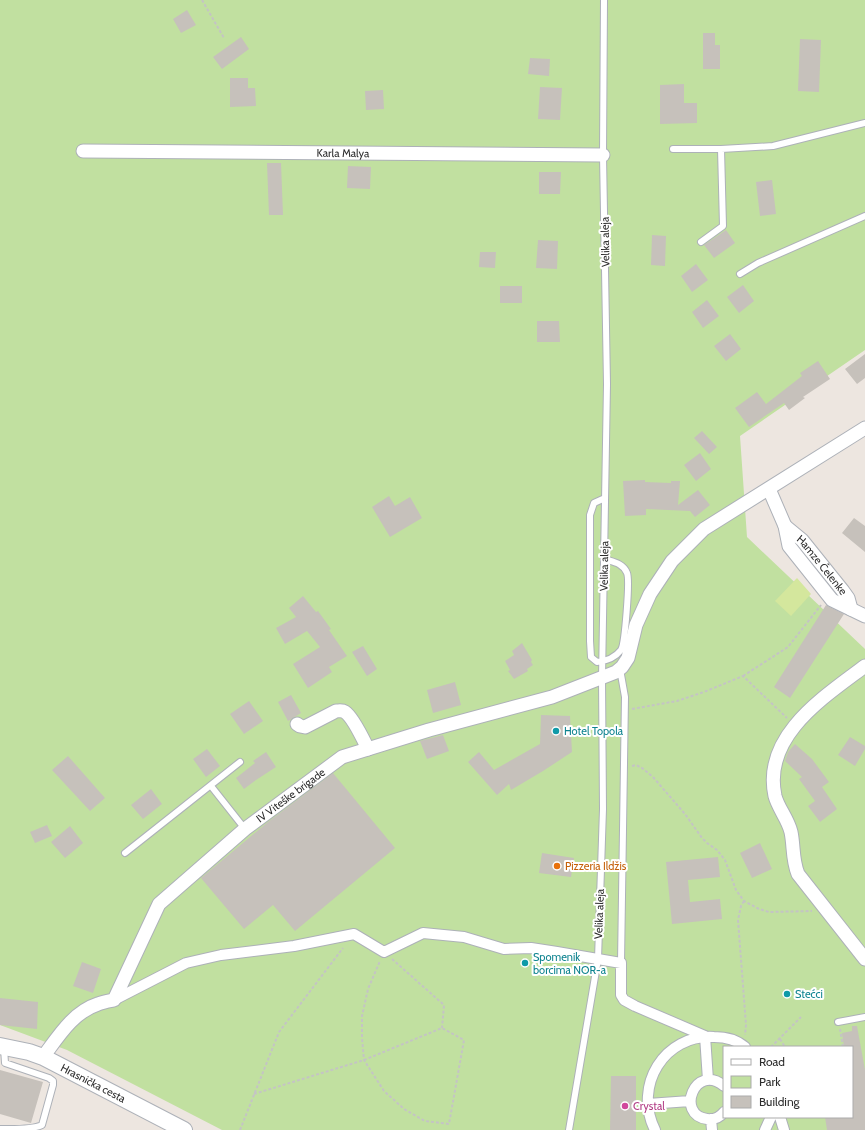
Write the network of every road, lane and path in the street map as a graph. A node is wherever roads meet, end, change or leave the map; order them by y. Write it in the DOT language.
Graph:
graph roads {
  1 [pos="202,0"];
  2 [pos="604,0"];
  3 [pos="224,38"];
  4 [pos="865,123"];
  5 [pos="673,149"];
  6 [pos="722,149"];
  7 [pos="83,151"];
  8 [pos="603,155"];
  9 [pos="865,216"];
  10 [pos="701,242"];
  11 [pos="740,274"];
  12 [pos="865,428"];
  13 [pos="768,489"];
  14 [pos="605,498"];
  15 [pos="785,526"];
  16 [pos="604,559"];
  17 [pos="829,595"];
  18 [pos="851,609"];
  19 [pos="865,615"];
  20 [pos="602,661"];
  21 [pos="865,666"];
  22 [pos="620,669"];
  23 [pos="743,676"];
  24 [pos="602,678"];
  25 [pos="624,710"];
  26 [pos="297,724"];
  27 [pos="793,728"];
  28 [pos="368,749"];
  29 [pos="240,762"];
  30 [pos="624,766"];
  31 [pos="211,786"];
  32 [pos="245,829"];
  33 [pos="125,853"];
  34 [pos="744,901"];
  35 [pos="827,911"];
  36 [pos="354,934"];
  37 [pos="384,952"];
  38 [pos="598,959"];
  39 [pos="865,959"];
  40 [pos="621,963"];
  41 [pos="114,1000"];
  42 [pos="865,1016"];
  43 [pos="802,1017"];
  44 [pos="838,1022"];
  45 [pos="442,1028"];
  46 [pos="705,1036"];
  47 [pos="780,1039"];
  48 [pos="2,1046"];
  49 [pos="744,1046"];
  50 [pos="772,1046"];
  51 [pos="784,1046"];
  52 [pos="842,1046"];
  53 [pos="43,1057"];
  54 [pos="364,1060"];
  55 [pos="708,1080"];
  56 [pos="723,1085"];
  57 [pos="254,1094"];
  58 [pos="690,1101"];
  59 [pos="648,1104"];
  60 [pos="723,1113"];
  61 [pos="771,1118"];
  62 [pos="780,1118"];
  63 [pos="711,1119"];
  64 [pos="0,1129"];
  65 [pos="184,1130"];
  66 [pos="240,1130"];
  67 [pos="569,1130"];
  68 [pos="655,1130"];
  69 [pos="712,1130"];
  70 [pos="765,1130"];
  71 [pos="784,1130"];
  1 -- 3 [label="path"];
  2 -- 8 [label="lane, Velika aleja"];
  4 -- 6 [label="lane"];
  5 -- 6 [label="lane"];
  6 -- 10 [label="lane"];
  7 -- 8 [label="street, Karla Malya"];
  8 -- 14 [label="lane, Velika aleja"];
  9 -- 11 [label="lane"];
  12 -- 13 [label="street"];
  13 -- 15 [label="street, Hamze Čelenke"];
  13 -- 22 [label="street, IV Viteške brigade"];
  14 -- 16 [label="lane, Velika aleja"];
  14 -- 20 [label="lane"];
  15 -- 17 [label="street, Hamze Čelenke"];
  15 -- 18 [label="street, Hamze Čelenke"];
  16 -- 20 [label="lane, Velika aleja"];
  16 -- 20 [label="lane"];
  17 -- 18 [label="street, Hamze Čelenke"];
  17 -- 23 [label="path"];
  18 -- 19 [label="street, Hamze Čelenke"];
  20 -- 24 [label="lane, Velika aleja"];
  21 -- 27 [label="street"];
  22 -- 24 [label="street, IV Viteške brigade"];
  22 -- 25 [label="lane"];
  23 -- 25 [label="path"];
  23 -- 27 [label="path"];
  24 -- 28 [label="street, IV Viteške brigade"];
  24 -- 38 [label="lane, Velika aleja"];
  25 -- 30 [label="lane"];
  26 -- 28 [label="street"];
  27 -- 35 [label="street"];
  28 -- 32 [label="street, IV Viteške brigade"];
  29 -- 31 [label="lane"];
  30 -- 34 [label="path"];
  30 -- 40 [label="lane"];
  31 -- 32 [label="lane"];
  31 -- 33 [label="lane"];
  32 -- 41 [label="street, IV Viteške brigade"];
  34 -- 35 [label="path"];
  34 -- 49 [label="path"];
  35 -- 39 [label="street"];
  36 -- 37 [label="street"];
  36 -- 41 [label="street"];
  36 -- 57 [label="path"];
  37 -- 38 [label="street"];
  37 -- 45 [label="path"];
  37 -- 54 [label="path"];
  38 -- 40 [label="street"];
  38 -- 67 [label="lane, Velika aleja"];
  40 -- 46 [label="street"];
  41 -- 53 [label="street"];
  42 -- 44 [label="lane"];
  43 -- 47 [label="path"];
  44 -- 52 [label="path"];
  45 -- 54 [label="path"];
  45 -- 54 [label="path"];
  46 -- 49 [label="street"];
  46 -- 55 [label="street"];
  46 -- 59 [label="street"];
  47 -- 50 [label="path"];
  47 -- 51 [label="path"];
  48 -- 53 [label="street, Hrasnička cesta"];
  48 -- 64 [label="lane"];
  53 -- 65 [label="street, Hrasnička cesta"];
  54 -- 57 [label="path"];
  55 -- 56 [label="street"];
  55 -- 58 [label="street"];
  57 -- 66 [label="path"];
  58 -- 59 [label="street"];
  58 -- 63 [label="street"];
  59 -- 68 [label="street"];
  60 -- 63 [label="street"];
  61 -- 70 [label="street"];
  62 -- 71 [label="street"];
  63 -- 69 [label="street"];
}
